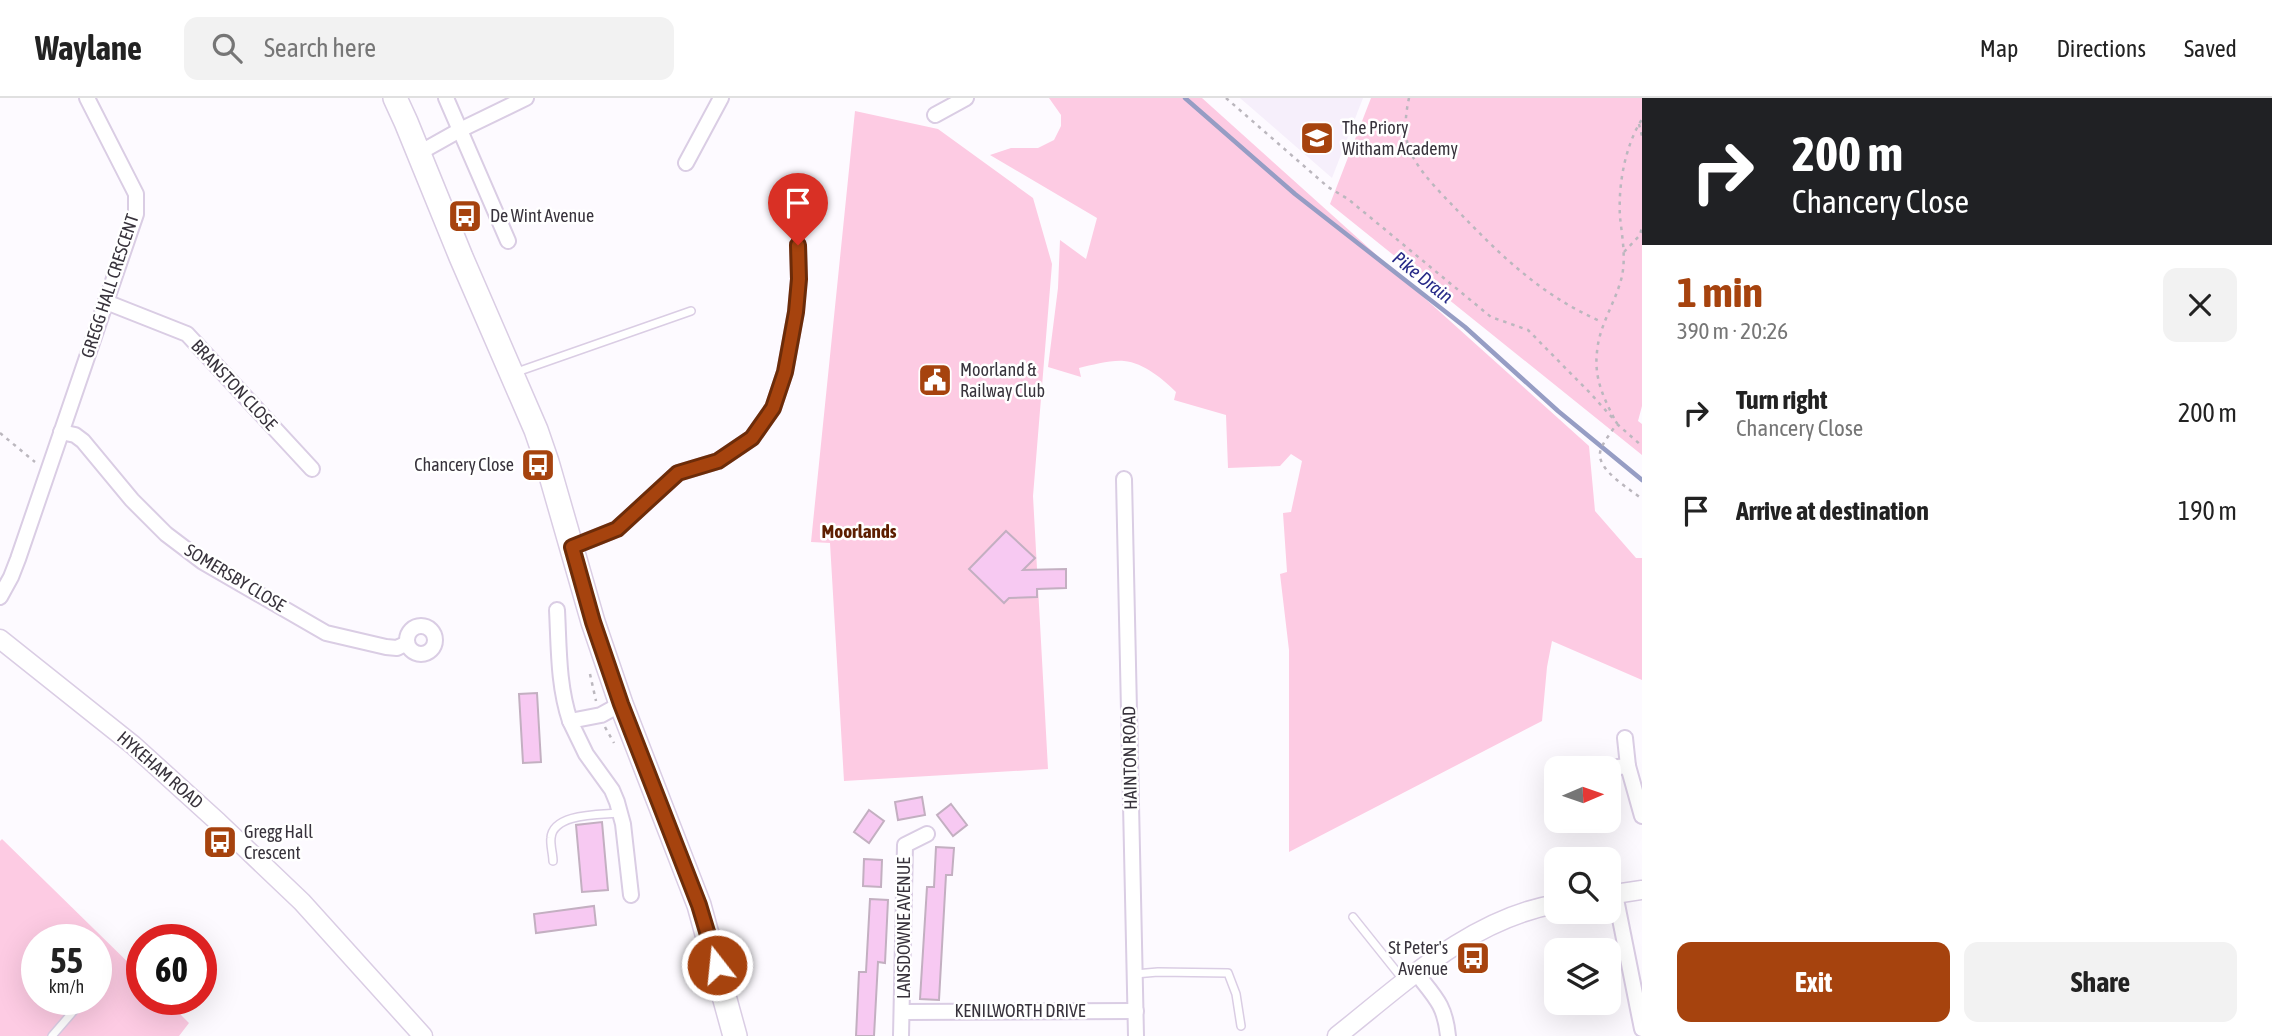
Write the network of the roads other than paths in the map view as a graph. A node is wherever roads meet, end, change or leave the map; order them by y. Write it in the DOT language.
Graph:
graph roads {
  1 [pos="87,98"];
  2 [pos="394,98"];
  3 [pos="446,98"];
  4 [pos="526,98"];
  5 [pos="721,98"];
  6 [pos="966,98"];
  7 [pos="935,115"];
  8 [pos="460,130"];
  9 [pos="419,153"];
  10 [pos="686,163"];
  11 [pos="508,241"];
  12 [pos="798,245"];
  13 [pos="106,302"];
  14 [pos="691,311"];
  15 [pos="513,373"];
  16 [pos="61,432"];
  17 [pos="312,469"];
  18 [pos="1124,479"];
  19 [pos="572,547"];
  20 [pos="0,597"];
  21 [pos="557,610"];
  22 [pos="0,639"];
  23 [pos="407,643"];
  24 [pos="621,704"];
  25 [pos="570,721"];
  26 [pos="1625,738"];
  27 [pos="1628,766"];
  28 [pos="1621,767"];
  29 [pos="620,813"];
  30 [pos="1642,816"];
  31 [pos="927,834"];
  32 [pos="553,861"];
  33 [pos="1642,890"];
  34 [pos="1621,893"];
  35 [pos="631,895"];
  36 [pos="1544,907"];
  37 [pos="1353,917"];
  38 [pos="1619,924"];
  39 [pos="1135,974"];
  40 [pos="1411,978"];
  41 [pos="1136,1011"];
  42 [pos="903,1012"];
  43 [pos="70,1015"];
  44 [pos="1241,1026"];
  45 [pos="1642,1029"];
  46 [pos="52,1036"];
  47 [pos="423,1036"];
  48 [pos="735,1036"];
  49 [pos="901,1036"];
  50 [pos="1136,1036"];
  51 [pos="1337,1036"];
  52 [pos="1448,1036"];
  1 -- 13 [label="street, GREGG HALL CRESCENT"];
  2 -- 9 [label="main road"];
  3 -- 8 [label="street"];
  4 -- 8 [label="street"];
  5 -- 10 [label="street"];
  6 -- 7 [label="street"];
  8 -- 9 [label="street"];
  8 -- 11 [label="street"];
  9 -- 15 [label="main road"];
  12 -- 19 [label="street"];
  13 -- 16 [label="street, GREGG HALL CRESCENT"];
  13 -- 17 [label="street, BRANSTON CLOSE"];
  14 -- 15 [label="lane"];
  15 -- 19 [label="main road"];
  16 -- 20 [label="street, GREGG HALL CRESCENT"];
  16 -- 23 [label="street, SOMERSBY CLOSE"];
  18 -- 39 [label="street, HAINTON ROAD"];
  19 -- 24 [label="main road"];
  21 -- 25 [label="street"];
  22 -- 47 [label="street, HYKEHAM ROAD"];
  24 -- 25 [label="street"];
  24 -- 48 [label="main road"];
  25 -- 29 [label="street"];
  26 -- 27 [label="street"];
  27 -- 28 [label="street"];
  27 -- 30 [label="street"];
  29 -- 32 [label="lane"];
  29 -- 35 [label="street"];
  31 -- 42 [label="street, LANSDOWNE AVENUE"];
  33 -- 34 [label="street"];
  36 -- 40 [label="street"];
  37 -- 40 [label="lane"];
  38 -- 45 [label="street"];
  39 -- 41 [label="street, HAINTON ROAD"];
  39 -- 44 [label="lane"];
  40 -- 51 [label="street"];
  40 -- 52 [label="street"];
  41 -- 42 [label="street, KENILWORTH DRIVE"];
  41 -- 50 [label="street, HAINTON ROAD"];
  42 -- 49 [label="street, LANSDOWNE AVENUE"];
  43 -- 46 [label="lane"];
}
